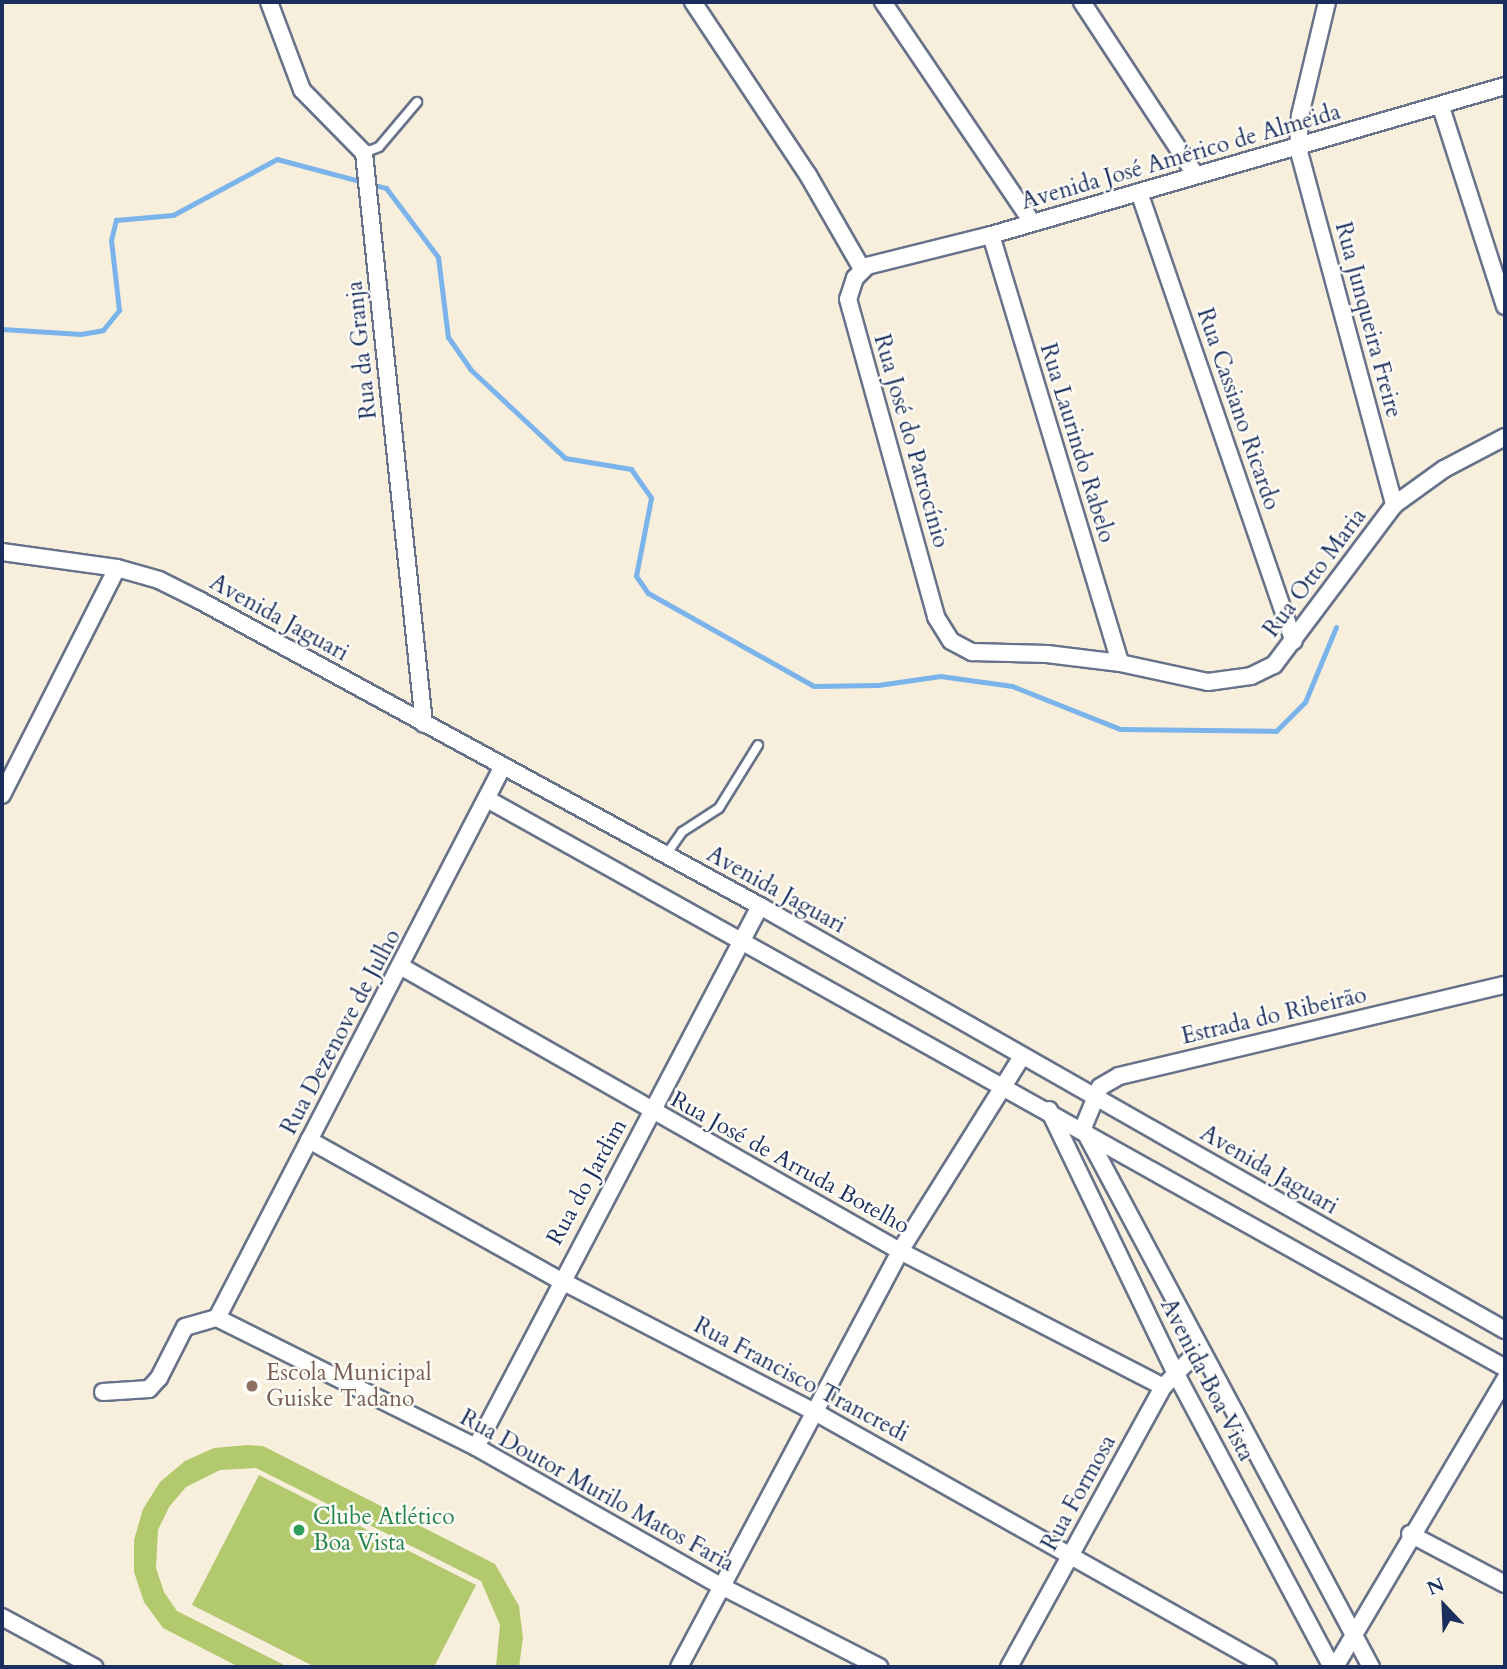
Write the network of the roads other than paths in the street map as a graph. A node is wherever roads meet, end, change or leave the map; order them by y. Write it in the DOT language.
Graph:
graph roads {
  1 [pos="269,2"];
  2 [pos="693,2"];
  3 [pos="883,2"];
  4 [pos="1082,2"];
  5 [pos="1327,2"];
  6 [pos="1505,86"];
  7 [pos="417,102"];
  8 [pos="1441,107"];
  9 [pos="1298,148"];
  10 [pos="365,157"];
  11 [pos="1195,174"];
  12 [pos="1139,192"];
  13 [pos="1032,222"];
  14 [pos="991,235"];
  15 [pos="1498,257"];
  16 [pos="865,267"];
  17 [pos="1505,306"];
  18 [pos="1505,437"];
  19 [pos="1394,505"];
  20 [pos="2,552"];
  21 [pos="117,568"];
  22 [pos="944,632"];
  23 [pos="1294,640"];
  24 [pos="1120,663"];
  25 [pos="424,724"];
  26 [pos="758,745"];
  27 [pos="503,766"];
  28 [pos="2,795"];
  29 [pos="486,799"];
  30 [pos="666,855"];
  31 [pos="760,906"];
  32 [pos="745,941"];
  33 [pos="402,967"];
  34 [pos="1505,985"];
  35 [pos="1021,1058"];
  36 [pos="1001,1083"];
  37 [pos="1095,1098"];
  38 [pos="1049,1110"];
  39 [pos="652,1111"];
  40 [pos="1083,1129"];
  41 [pos="309,1140"];
  42 [pos="900,1251"];
  43 [pos="560,1279"];
  44 [pos="217,1318"];
  45 [pos="1505,1329"];
  46 [pos="1200,1349"];
  47 [pos="1505,1368"];
  48 [pos="1175,1372"];
  49 [pos="1505,1379"];
  50 [pos="1163,1387"];
  51 [pos="103,1392"];
  52 [pos="815,1412"];
  53 [pos="475,1447"];
  54 [pos="1410,1534"];
  55 [pos="1071,1554"];
  56 [pos="1505,1584"];
  57 [pos="721,1586"];
  58 [pos="2,1618"];
  59 [pos="1352,1633"];
  60 [pos="94,1667"];
  61 [pos="679,1667"];
  62 [pos="879,1667"];
  63 [pos="1009,1667"];
  64 [pos="1268,1667"];
  65 [pos="1333,1667"];
  66 [pos="1371,1667"];
  1 -- 10 [label="street"];
  2 -- 16 [label="street"];
  3 -- 13 [label="street"];
  4 -- 11 [label="street"];
  5 -- 9 [label="street, Rua Junqueira Freire"];
  6 -- 8 [label="street, Avenida José Américo de Almeida"];
  7 -- 10 [label="lane"];
  8 -- 9 [label="street, Avenida José Américo de Almeida"];
  8 -- 15 [label="street"];
  9 -- 11 [label="street, Avenida José Américo de Almeida"];
  9 -- 19 [label="street, Rua Junqueira Freire"];
  10 -- 25 [label="street, Rua da Granja"];
  11 -- 12 [label="street, Avenida José Américo de Almeida"];
  12 -- 13 [label="street, Avenida José Américo de Almeida"];
  12 -- 23 [label="street, Rua Cassiano Ricardo"];
  13 -- 14 [label="street, Avenida José Américo de Almeida"];
  14 -- 16 [label="street, Avenida José Américo de Almeida"];
  14 -- 24 [label="street, Rua Laurindo Rabelo"];
  15 -- 17 [label="street"];
  16 -- 22 [label="street, Rua José do Patrocínio"];
  18 -- 19 [label="street, Rua Otto Maria"];
  19 -- 23 [label="street, Rua Otto Maria"];
  20 -- 21 [label="street, Avenida Jaguari"];
  21 -- 25 [label="street, Avenida Jaguari"];
  21 -- 28 [label="street"];
  22 -- 24 [label="street, Rua Otto Maria"];
  23 -- 24 [label="street, Rua Otto Maria"];
  25 -- 27 [label="street, Avenida Jaguari"];
  26 -- 30 [label="lane"];
  27 -- 29 [label="street, Rua Dezenove de Julho"];
  27 -- 30 [label="street, Avenida Jaguari"];
  29 -- 32 [label="street"];
  29 -- 33 [label="street, Rua Dezenove de Julho"];
  30 -- 31 [label="street, Avenida Jaguari"];
  31 -- 32 [label="street, Rua do Jardim"];
  31 -- 35 [label="street, Avenida Jaguari"];
  32 -- 36 [label="street"];
  32 -- 39 [label="street, Rua do Jardim"];
  33 -- 39 [label="street, Rua José de Arruda Botelho"];
  33 -- 41 [label="street, Rua Dezenove de Julho"];
  34 -- 37 [label="street, Estrada do Ribeirão"];
  35 -- 36 [label="street"];
  35 -- 37 [label="street, Avenida Jaguari"];
  36 -- 38 [label="street"];
  36 -- 42 [label="street"];
  37 -- 40 [label="street, Estrada do Ribeirão"];
  37 -- 45 [label="street, Avenida Jaguari"];
  38 -- 40 [label="street"];
  38 -- 48 [label="street, Avenida Boa Vista"];
  39 -- 42 [label="street, Rua José de Arruda Botelho"];
  39 -- 43 [label="street, Rua do Jardim"];
  40 -- 46 [label="street, Avenida Boa Vista"];
  40 -- 47 [label="street"];
  41 -- 43 [label="street, Rua Francisco Trancredi"];
  41 -- 44 [label="street, Rua Dezenove de Julho"];
  42 -- 50 [label="street, Rua José de Arruda Botelho"];
  42 -- 52 [label="street"];
  43 -- 52 [label="street, Rua Francisco Trancredi"];
  43 -- 53 [label="street, Rua do Jardim"];
  44 -- 51 [label="street"];
  44 -- 53 [label="street, Rua Doutor Murilo Matos Faria"];
  46 -- 48 [label="street, Rua Formosa"];
  46 -- 59 [label="street, Avenida Boa Vista"];
  48 -- 50 [label="street, Rua Formosa"];
  48 -- 65 [label="street, Avenida Boa Vista"];
  49 -- 54 [label="street"];
  50 -- 55 [label="street, Rua Formosa"];
  52 -- 55 [label="street, Rua Francisco Trancredi"];
  52 -- 57 [label="street"];
  53 -- 57 [label="street, Rua Doutor Murilo Matos Faria"];
  54 -- 56 [label="street"];
  54 -- 59 [label="street"];
  55 -- 63 [label="street, Rua Formosa"];
  55 -- 64 [label="street, Rua Francisco Trancredi"];
  57 -- 61 [label="street"];
  57 -- 62 [label="street, Rua Doutor Murilo Matos Faria"];
  58 -- 60 [label="street"];
  59 -- 65 [label="street"];
  59 -- 66 [label="street, Avenida Boa Vista"];
}
